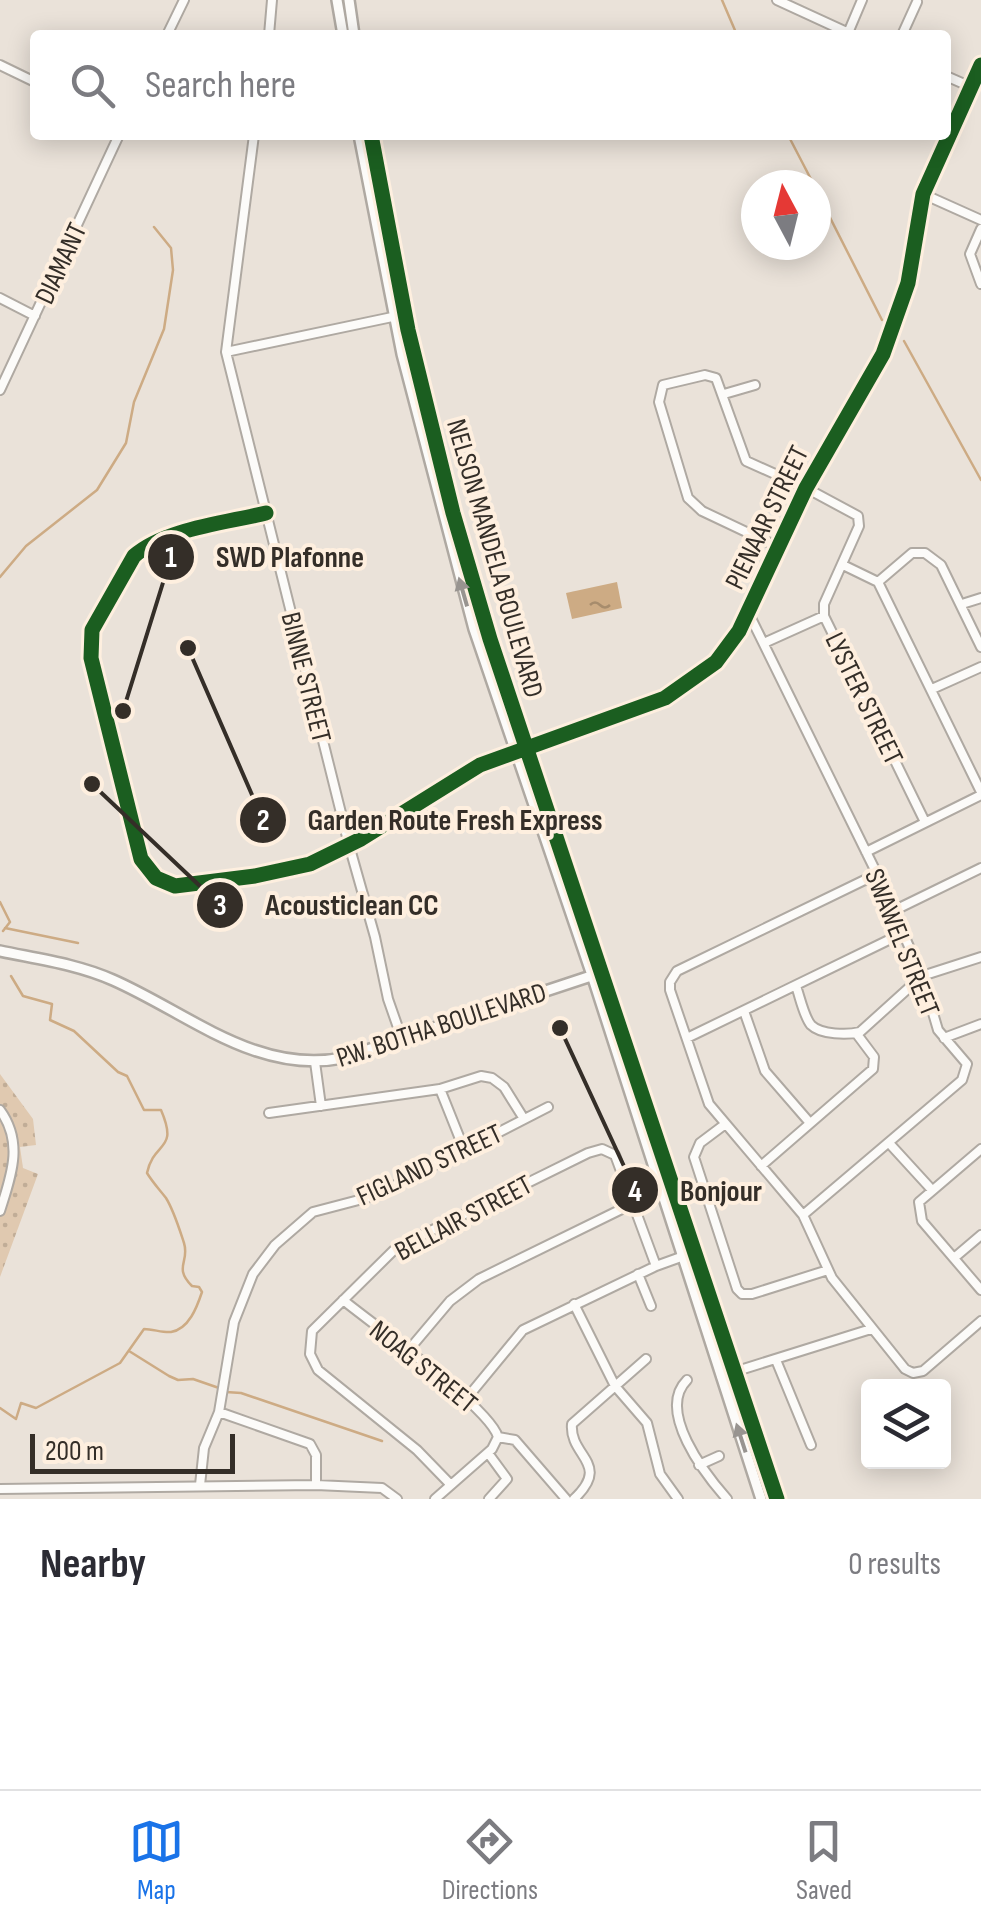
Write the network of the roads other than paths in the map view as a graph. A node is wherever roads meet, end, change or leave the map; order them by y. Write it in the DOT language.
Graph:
graph roads {
  1 [pos="184,0"];
  2 [pos="272,0"];
  3 [pos="337,0"];
  4 [pos="349,0"];
  5 [pos="777,0"];
  6 [pos="862,0"];
  7 [pos="917,2"];
  8 [pos="169,30"];
  9 [pos="269,30"];
  10 [pos="345,30"];
  11 [pos="346,30"];
  12 [pos="841,30"];
  13 [pos="851,30"];
  14 [pos="904,30"];
  15 [pos="981,64"];
  16 [pos="0,65"];
  17 [pos="951,78"];
  18 [pos="30,80"];
  19 [pos="971,87"];
  20 [pos="951,131"];
  21 [pos="116,140"];
  22 [pos="253,140"];
  23 [pos="361,140"];
  24 [pos="372,140"];
  25 [pos="947,140"];
  26 [pos="922,194"];
  27 [pos="981,220"];
  28 [pos="981,229"];
  29 [pos="981,284"];
  30 [pos="0,298"];
  31 [pos="406,314"];
  32 [pos="35,316"];
  33 [pos="394,317"];
  34 [pos="226,352"];
  35 [pos="755,385"];
  36 [pos="0,390"];
  37 [pos="724,394"];
  38 [pos="806,488"];
  39 [pos="266,513"];
  40 [pos="778,547"];
  41 [pos="844,565"];
  42 [pos="878,582"];
  43 [pos="981,598"];
  44 [pos="962,604"];
  45 [pos="748,612"];
  46 [pos="824,616"];
  47 [pos="764,643"];
  48 [pos="981,647"];
  49 [pos="981,667"];
  50 [pos="932,689"];
  51 [pos="521,749"];
  52 [pos="981,794"];
  53 [pos="926,822"];
  54 [pos="348,845"];
  55 [pos="866,852"];
  56 [pos="981,868"];
  57 [pos="877,874"];
  58 [pos="892,911"];
  59 [pos="902,934"];
  60 [pos="0,952"];
  61 [pos="981,957"];
  62 [pos="597,974"];
  63 [pos="922,976"];
  64 [pos="796,986"];
  65 [pos="744,1012"];
  66 [pos="981,1024"];
  67 [pos="856,1033"];
  68 [pos="687,1038"];
  69 [pos="944,1038"];
  70 [pos="402,1040"];
  71 [pos="315,1062"];
  72 [pos="440,1089"];
  73 [pos="321,1106"];
  74 [pos="548,1108"];
  75 [pos="0,1110"];
  76 [pos="269,1114"];
  77 [pos="524,1118"];
  78 [pos="810,1124"];
  79 [pos="724,1125"];
  80 [pos="889,1143"];
  81 [pos="464,1149"];
  82 [pos="981,1149"];
  83 [pos="761,1166"];
  84 [pos="14,1168"];
  85 [pos="0,1170"];
  86 [pos="932,1190"];
  87 [pos="632,1204"];
  88 [pos="0,1212"];
  89 [pos="803,1215"];
  90 [pos="981,1235"];
  91 [pos="687,1254"];
  92 [pos="954,1258"];
  93 [pos="656,1266"];
  94 [pos="828,1270"];
  95 [pos="638,1274"];
  96 [pos="981,1290"];
  97 [pos="343,1300"];
  98 [pos="574,1304"];
  99 [pos="651,1306"];
  100 [pos="981,1321"];
  101 [pos="870,1329"];
  102 [pos="407,1352"];
  103 [pos="646,1358"];
  104 [pos="776,1360"];
  105 [pos="734,1372"];
  106 [pos="722,1376"];
  107 [pos="688,1380"];
  108 [pos="615,1386"];
  109 [pos="467,1398"];
  110 [pos="219,1412"];
  111 [pos="498,1437"];
  112 [pos="812,1446"];
  113 [pos="488,1453"];
  114 [pos="719,1456"];
  115 [pos="699,1465"];
  116 [pos="200,1485"];
  117 [pos="451,1485"];
  118 [pos="83,1486"];
  119 [pos="316,1486"];
  120 [pos="0,1489"];
  121 [pos="83,1499"];
  122 [pos="397,1499"];
  123 [pos="435,1499"];
  124 [pos="489,1499"];
  125 [pos="566,1499"];
  126 [pos="574,1499"];
  127 [pos="677,1499"];
  128 [pos="728,1499"];
  129 [pos="762,1499"];
  130 [pos="777,1499"];
  1 -- 8 [label="street"];
  2 -- 9 [label="street"];
  3 -- 10 [label="street"];
  4 -- 11 [label="street"];
  5 -- 12 [label="street"];
  6 -- 13 [label="street"];
  7 -- 14 [label="street"];
  15 -- 19 [label="street, PIENAAR STREET"];
  16 -- 18 [label="street"];
  17 -- 19 [label="street"];
  19 -- 20 [label="street, PIENAAR STREET"];
  21 -- 32 [label="street, DIAMANT"];
  22 -- 34 [label="street, BINNE STREET"];
  23 -- 33 [label="street, NELSON MANDELA BOULEVARD"];
  24 -- 31 [label="street, NELSON MANDELA BOULEVARD"];
  25 -- 26 [label="street, PIENAAR STREET"];
  26 -- 27 [label="street"];
  26 -- 38 [label="street, PIENAAR STREET"];
  28 -- 29 [label="street"];
  30 -- 32 [label="street"];
  31 -- 33 [label="street"];
  31 -- 51 [label="street, NELSON MANDELA BOULEVARD"];
  32 -- 36 [label="street, DIAMANT"];
  33 -- 34 [label="street"];
  51 -- 33 [label="street, NELSON MANDELA BOULEVARD, one-way"];
  34 -- 39 [label="street, BINNE STREET"];
  35 -- 37 [label="street"];
  37 -- 38 [label="street"];
  37 -- 40 [label="street"];
  38 -- 40 [label="street, PIENAAR STREET"];
  38 -- 41 [label="street, LYSTER STREET"];
  39 -- 54 [label="street, BINNE STREET"];
  39 -- 54 [label="street, PIENAAR STREET"];
  40 -- 45 [label="street, PIENAAR STREET"];
  41 -- 42 [label="street"];
  41 -- 46 [label="street, LYSTER STREET"];
  42 -- 44 [label="street"];
  42 -- 50 [label="street"];
  43 -- 44 [label="street"];
  44 -- 48 [label="street"];
  45 -- 47 [label="street, SWAWEL STREET"];
  45 -- 51 [label="street, PIENAAR STREET"];
  46 -- 47 [label="street"];
  46 -- 53 [label="street, LYSTER STREET"];
  47 -- 55 [label="street, SWAWEL STREET"];
  49 -- 50 [label="street"];
  50 -- 52 [label="street"];
  51 -- 54 [label="street, PIENAAR STREET"];
  51 -- 62 [label="street, NELSON MANDELA BOULEVARD"];
  52 -- 53 [label="street"];
  53 -- 55 [label="street"];
  54 -- 70 [label="street, BINNE STREET"];
  55 -- 57 [label="street, SWAWEL STREET"];
  56 -- 58 [label="street"];
  57 -- 58 [label="street, SWAWEL STREET"];
  57 -- 68 [label="street"];
  58 -- 59 [label="street, SWAWEL STREET"];
  59 -- 63 [label="street, SWAWEL STREET"];
  59 -- 64 [label="street"];
  60 -- 71 [label="street, P.W. BOTHA BOULEVARD"];
  61 -- 63 [label="street"];
  62 -- 70 [label="street, P.W. BOTHA BOULEVARD"];
  62 -- 91 [label="street, NELSON MANDELA BOULEVARD"];
  63 -- 67 [label="street"];
  63 -- 69 [label="street, SWAWEL STREET"];
  64 -- 65 [label="street"];
  64 -- 67 [label="street"];
  65 -- 68 [label="street"];
  65 -- 78 [label="street"];
  66 -- 69 [label="street"];
  67 -- 78 [label="street"];
  68 -- 79 [label="street"];
  69 -- 80 [label="street, SWAWEL STREET"];
  70 -- 71 [label="street, P.W. BOTHA BOULEVARD"];
  71 -- 73 [label="street"];
  72 -- 73 [label="street"];
  72 -- 77 [label="street"];
  72 -- 81 [label="street"];
  73 -- 76 [label="street"];
  74 -- 77 [label="street, FIGLAND STREET"];
  75 -- 84 [label="street"];
  77 -- 81 [label="street, FIGLAND STREET"];
  78 -- 83 [label="street"];
  79 -- 83 [label="street"];
  79 -- 94 [label="street"];
  80 -- 86 [label="street"];
  80 -- 89 [label="street, SWAWEL STREET"];
  81 -- 110 [label="street, FIGLAND STREET"];
  82 -- 86 [label="street"];
  83 -- 89 [label="street"];
  84 -- 85 [label="street"];
  84 -- 88 [label="street"];
  86 -- 92 [label="street"];
  87 -- 93 [label="street, BELLAIR STREET"];
  87 -- 97 [label="street, BELLAIR STREET"];
  87 -- 102 [label="street"];
  89 -- 94 [label="street"];
  90 -- 92 [label="street"];
  91 -- 93 [label="street"];
  91 -- 105 [label="street, NELSON MANDELA BOULEVARD"];
  91 -- 106 [label="street, NELSON MANDELA BOULEVARD"];
  92 -- 96 [label="street"];
  93 -- 95 [label="street"];
  94 -- 101 [label="street"];
  95 -- 98 [label="street"];
  95 -- 99 [label="street"];
  97 -- 102 [label="street, NOAG STREET"];
  97 -- 117 [label="street, BELLAIR STREET"];
  98 -- 108 [label="street"];
  98 -- 109 [label="street"];
  100 -- 101 [label="street"];
  101 -- 104 [label="street"];
  102 -- 109 [label="street, NOAG STREET"];
  103 -- 108 [label="street"];
  104 -- 105 [label="street"];
  104 -- 112 [label="street"];
  105 -- 106 [label="street"];
  105 -- 130 [label="street, NELSON MANDELA BOULEVARD"];
  129 -- 106 [label="street, NELSON MANDELA BOULEVARD, one-way"];
  107 -- 115 [label="street"];
  108 -- 126 [label="street"];
  108 -- 127 [label="street"];
  109 -- 111 [label="street, NOAG STREET"];
  110 -- 116 [label="street, FIGLAND STREET"];
  110 -- 119 [label="street"];
  111 -- 113 [label="street"];
  111 -- 125 [label="street, NOAG STREET"];
  113 -- 117 [label="street"];
  113 -- 124 [label="street"];
  114 -- 115 [label="street"];
  115 -- 128 [label="street"];
  116 -- 118 [label="street"];
  116 -- 119 [label="street"];
  117 -- 123 [label="street"];
  118 -- 120 [label="street"];
  118 -- 121 [label="street"];
  119 -- 122 [label="street"];
}
